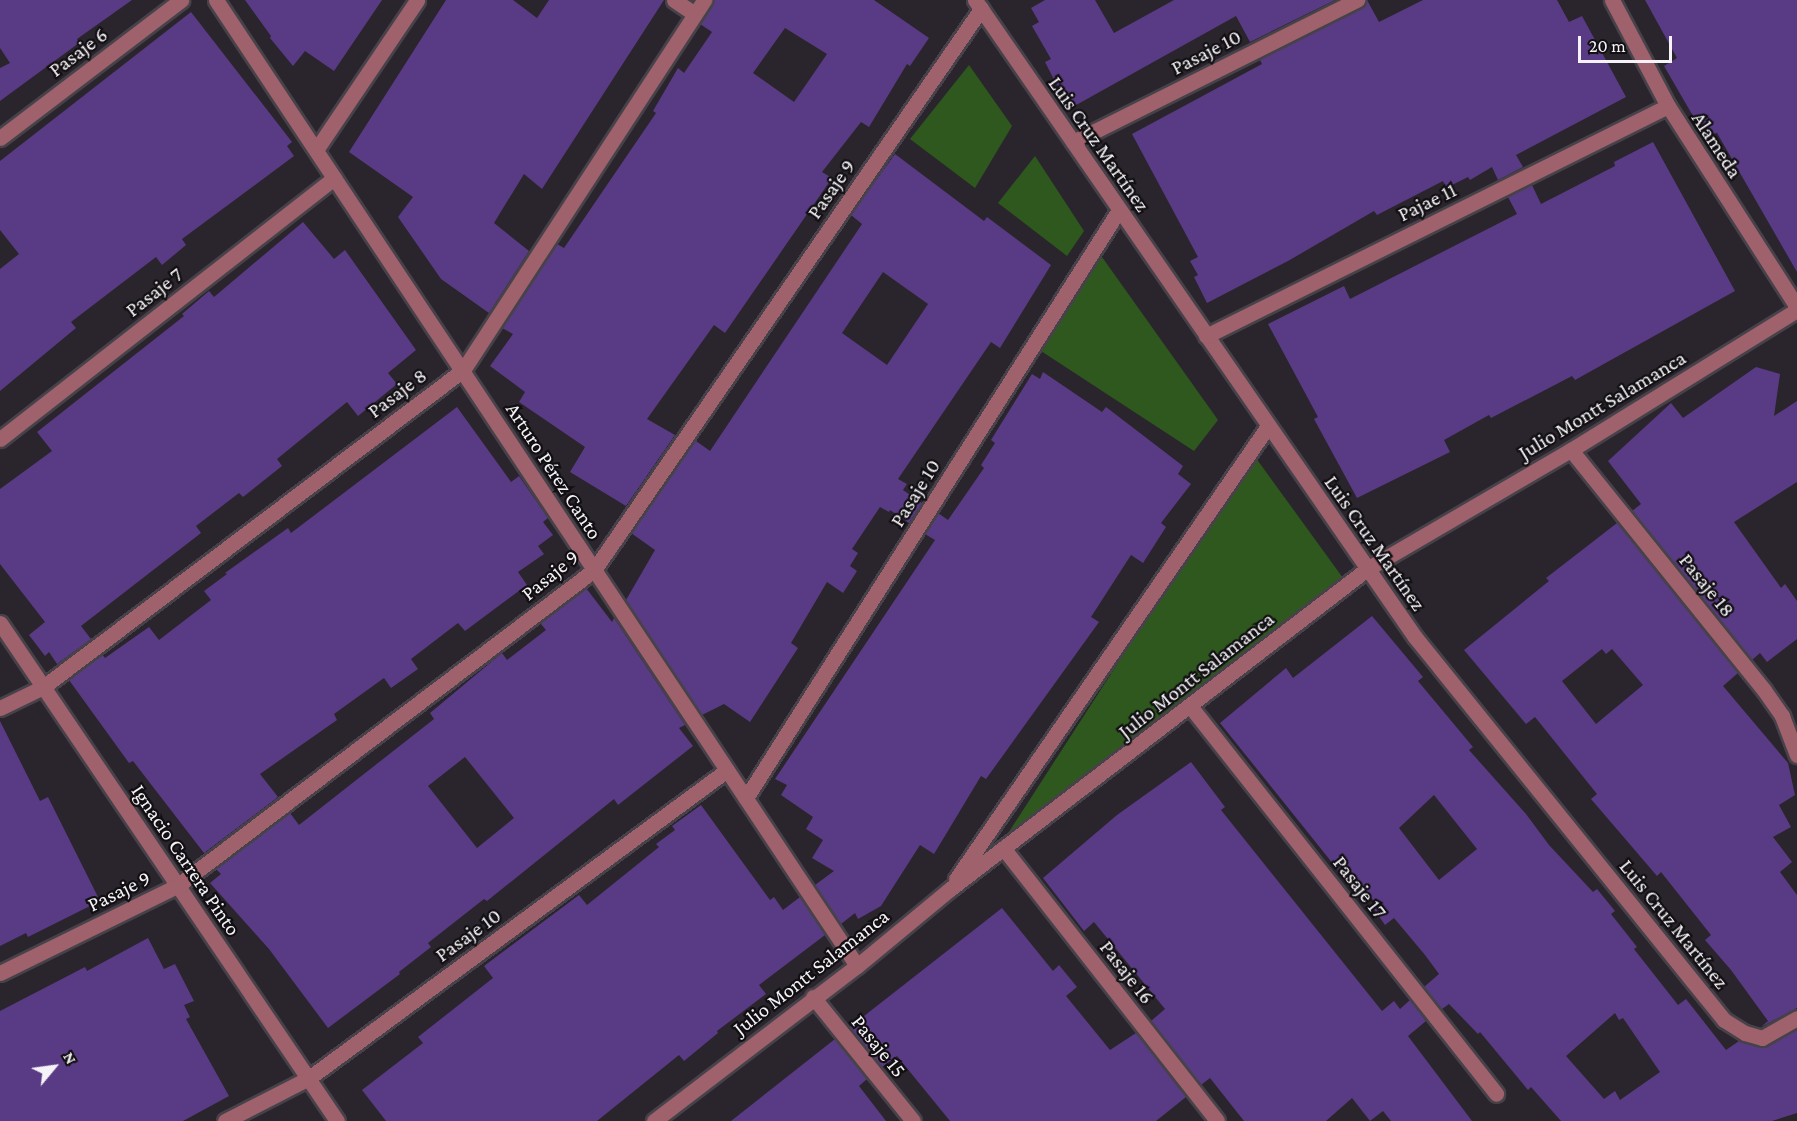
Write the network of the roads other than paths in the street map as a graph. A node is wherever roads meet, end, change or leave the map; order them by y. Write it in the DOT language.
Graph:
graph roads {
  1 [pos="181,0"];
  2 [pos="216,0"];
  3 [pos="417,0"];
  4 [pos="674,0"];
  5 [pos="704,0"];
  6 [pos="1357,0"];
  7 [pos="1612,0"];
  8 [pos="978,5"];
  9 [pos="694,14"];
  10 [pos="1668,106"];
  11 [pos="0,138"];
  12 [pos="1073,142"];
  13 [pos="316,150"];
  14 [pos="334,178"];
  15 [pos="1119,210"];
  16 [pos="1797,309"];
  17 [pos="1206,336"];
  18 [pos="463,370"];
  19 [pos="1268,426"];
  20 [pos="0,438"];
  21 [pos="1571,450"];
  22 [pos="594,570"];
  23 [pos="1367,570"];
  24 [pos="0,623"];
  25 [pos="43,687"];
  26 [pos="1190,706"];
  27 [pos="0,708"];
  28 [pos="1797,755"];
  29 [pos="727,770"];
  30 [pos="746,798"];
  31 [pos="1004,849"];
  32 [pos="177,886"];
  33 [pos="950,889"];
  34 [pos="857,966"];
  35 [pos="0,973"];
  36 [pos="813,997"];
  37 [pos="1797,1018"];
  38 [pos="309,1078"];
  39 [pos="1496,1094"];
  40 [pos="225,1121"];
  41 [pos="337,1121"];
  42 [pos="654,1121"];
  43 [pos="913,1121"];
  44 [pos="1217,1121"];
  1 -- 11 [label="street, Pasaje 6"];
  2 -- 13 [label="street, Arturo Pérez Canto"];
  3 -- 13 [label="street"];
  4 -- 9 [label="street"];
  5 -- 9 [label="street, Pasaje 8"];
  6 -- 12 [label="street, Pasaje 10"];
  7 -- 10 [label="street, Alameda"];
  8 -- 12 [label="street, Luis Cruz Martínez"];
  8 -- 22 [label="street, Pasaje 9"];
  9 -- 18 [label="street, Pasaje 8"];
  10 -- 16 [label="street, Alameda"];
  10 -- 17 [label="street, Pajae 11"];
  12 -- 15 [label="street, Luis Cruz Martínez"];
  13 -- 14 [label="street, Arturo Pérez Canto"];
  14 -- 18 [label="street, Arturo Pérez Canto"];
  14 -- 20 [label="street, Pasaje 7"];
  15 -- 17 [label="street, Luis Cruz Martínez"];
  15 -- 30 [label="street, Pasaje 10"];
  16 -- 21 [label="street, Julio Montt Salamanca"];
  17 -- 19 [label="street, Luis Cruz Martínez"];
  18 -- 22 [label="street, Arturo Pérez Canto"];
  18 -- 25 [label="street, Pasaje 8"];
  19 -- 23 [label="street, Luis Cruz Martínez"];
  19 -- 33 [label="street"];
  21 -- 23 [label="street, Julio Montt Salamanca"];
  21 -- 28 [label="street, Pasaje 18"];
  22 -- 29 [label="street, Arturo Pérez Canto"];
  22 -- 32 [label="street, Pasaje 9"];
  23 -- 26 [label="street, Julio Montt Salamanca"];
  23 -- 37 [label="street, Luis Cruz Martínez"];
  24 -- 25 [label="street, Ignacio Carrera Pinto"];
  25 -- 27 [label="street, Pasaje 8"];
  25 -- 32 [label="street, Ignacio Carrera Pinto"];
  26 -- 31 [label="street, Julio Montt Salamanca"];
  26 -- 39 [label="street, Pasaje 17"];
  29 -- 30 [label="street, Arturo Pérez Canto"];
  29 -- 38 [label="street, Pasaje 10"];
  30 -- 34 [label="street, Arturo Pérez Canto"];
  31 -- 33 [label="street, Julio Montt Salamanca"];
  31 -- 44 [label="street, Pasaje 16"];
  32 -- 35 [label="street, Pasaje 9"];
  32 -- 38 [label="street, Ignacio Carrera Pinto"];
  33 -- 34 [label="street, Julio Montt Salamanca"];
  34 -- 36 [label="street, Julio Montt Salamanca"];
  36 -- 42 [label="street, Julio Montt Salamanca"];
  36 -- 43 [label="street, Pasaje 15"];
  38 -- 40 [label="street, Pasaje 10"];
  38 -- 41 [label="street, Ignacio Carrera Pinto"];
}
